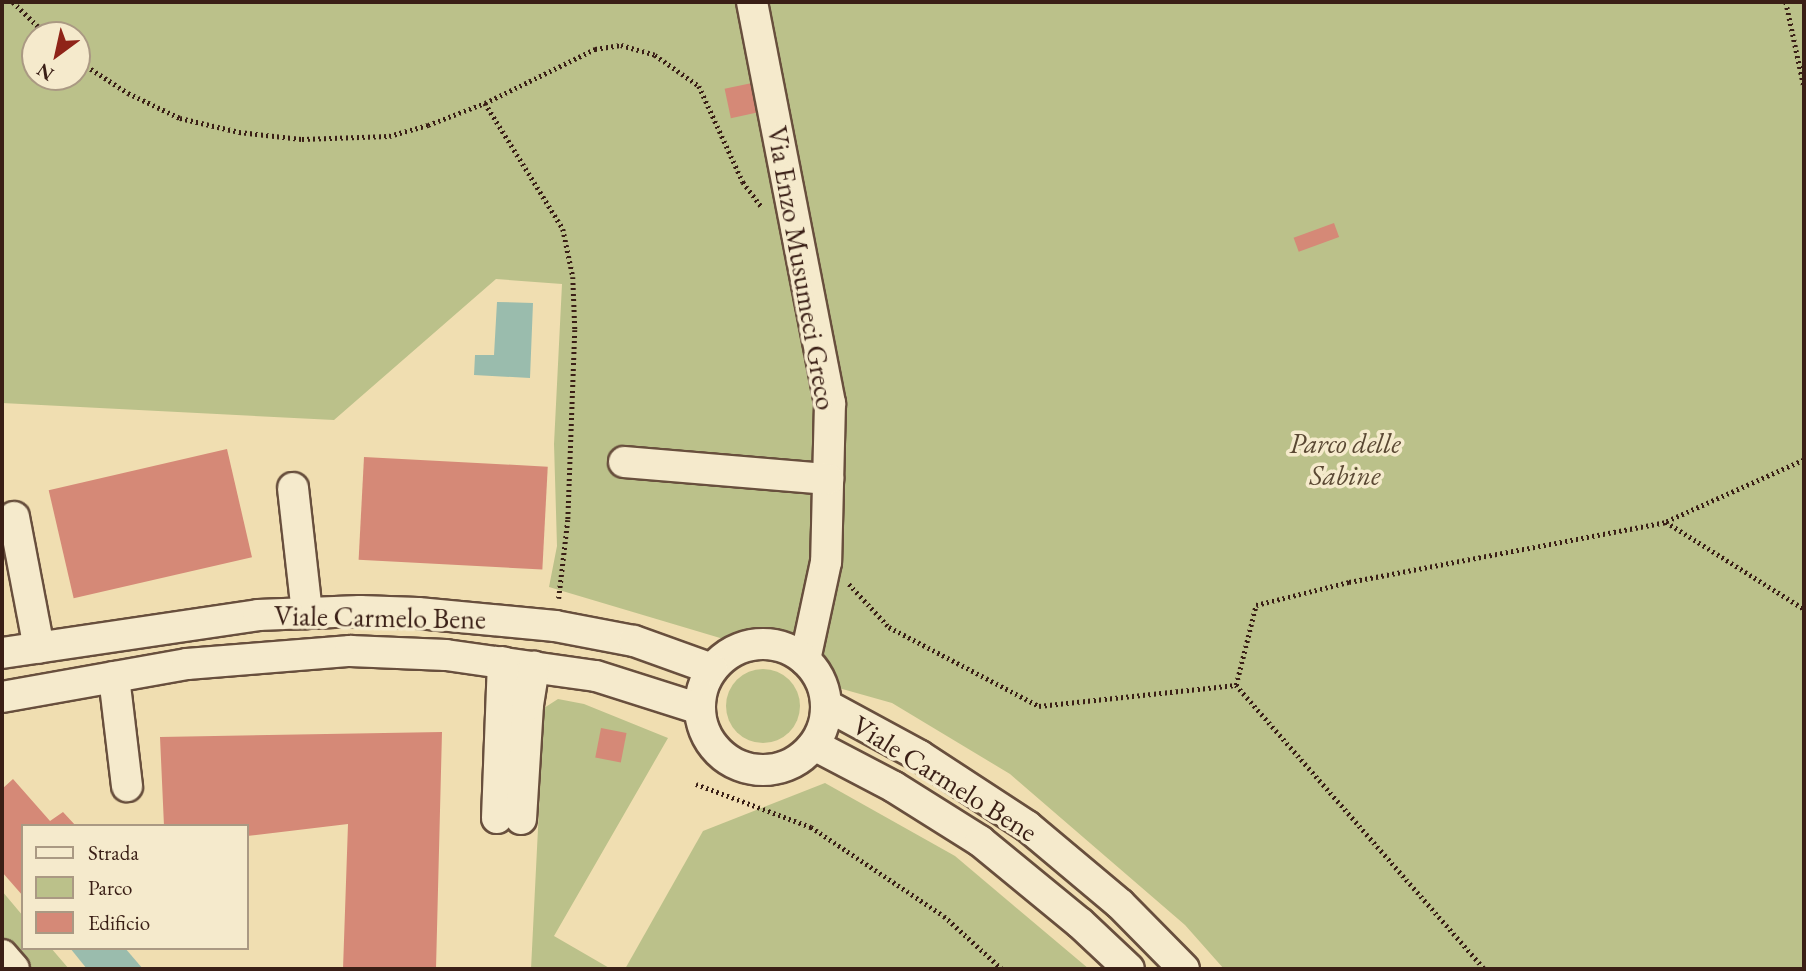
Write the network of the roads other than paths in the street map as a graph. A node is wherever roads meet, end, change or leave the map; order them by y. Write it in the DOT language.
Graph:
graph roads {
  1 [pos="752,2"];
  2 [pos="625,462"];
  3 [pos="828,479"];
  4 [pos="293,488"];
  5 [pos="14,517"];
  6 [pos="307,613"];
  7 [pos="39,648"];
  8 [pos="2,653"];
  9 [pos="805,660"];
  10 [pos="503,662"];
  11 [pos="534,666"];
  12 [pos="712,669"];
  13 [pos="114,677"];
  14 [pos="2,697"];
  15 [pos="826,705"];
  16 [pos="700,709"];
  17 [pos="814,745"];
  18 [pos="127,786"];
  19 [pos="2,955"];
  20 [pos="13,969"];
  21 [pos="1129,969"];
  22 [pos="1185,969"];
  1 -- 3 [label="street, Via Enzo Musumeci Greco"];
  2 -- 3 [label="street"];
  3 -- 9 [label="street, Via Enzo Musumeci Greco"];
  4 -- 6 [label="street"];
  5 -- 7 [label="street"];
  6 -- 7 [label="street, Viale Carmelo Bene"];
  6 -- 12 [label="street, Viale Carmelo Bene"];
  7 -- 8 [label="street, Viale Carmelo Bene"];
  9 -- 12 [label="street"];
  9 -- 15 [label="street"];
  10 -- 11 [label="street, Viale Carmelo Bene"];
  10 -- 11 [label="street"];
  10 -- 13 [label="street, Viale Carmelo Bene"];
  11 -- 16 [label="street, Viale Carmelo Bene"];
  12 -- 16 [label="street"];
  13 -- 14 [label="street, Viale Carmelo Bene"];
  13 -- 18 [label="street"];
  15 -- 17 [label="street"];
  15 -- 22 [label="street, Viale Carmelo Bene"];
  16 -- 17 [label="street"];
  17 -- 21 [label="street, Viale Carmelo Bene"];
  19 -- 20 [label="street"];
}
